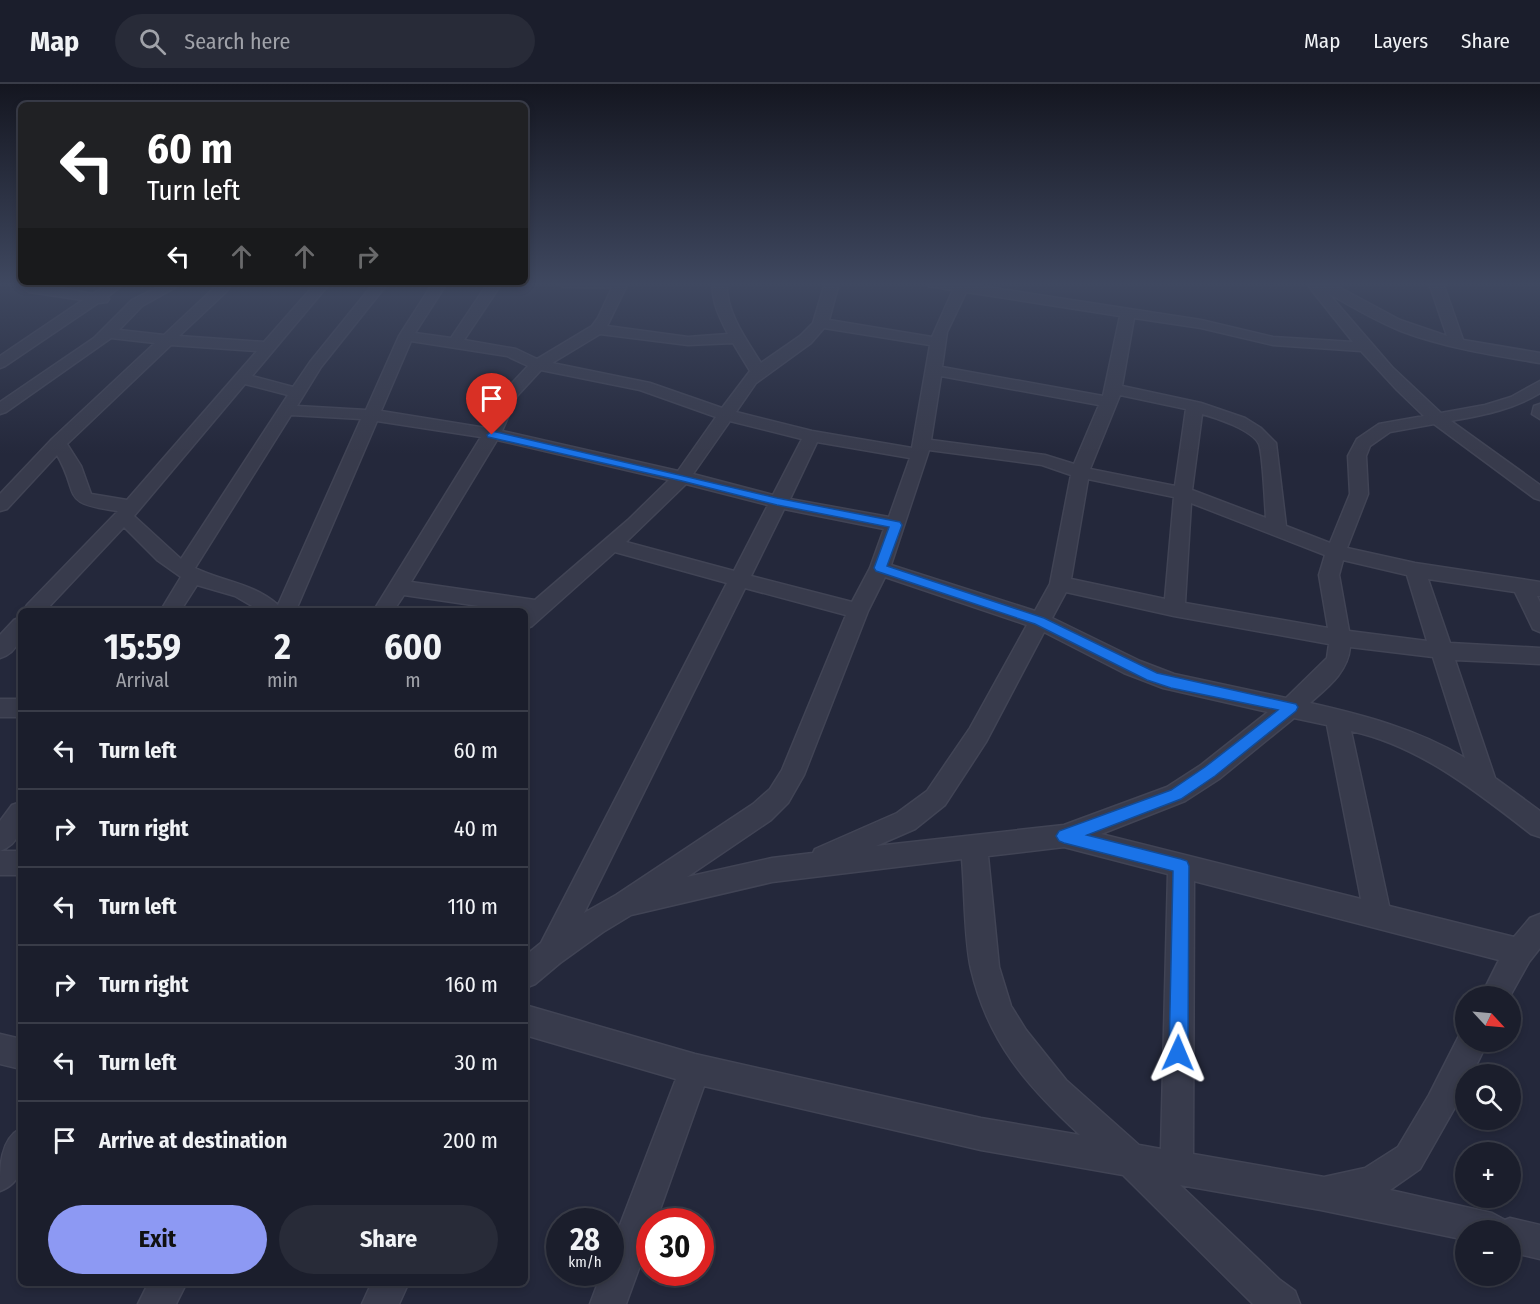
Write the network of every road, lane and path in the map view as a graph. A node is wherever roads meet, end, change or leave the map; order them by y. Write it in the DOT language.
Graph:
graph roads {
  1 [pos="34,340"];
  2 [pos="100,340"];
  3 [pos="168,340"];
  4 [pos="273,340"];
  5 [pos="335,340"];
  6 [pos="404,340"];
  7 [pos="430,340"];
  8 [pos="458,340"];
  9 [pos="579,340"];
  10 [pos="680,340"];
  11 [pos="706,340"];
  12 [pos="741,340"];
  13 [pos="804,340"];
  14 [pos="925,340"];
  15 [pos="1122,340"];
  16 [pos="1268,340"];
  17 [pos="1359,340"];
  18 [pos="1449,340"];
  19 [pos="938,342"];
  20 [pos="1456,342"];
  21 [pos="455,344"];
  22 [pos="1365,347"];
  23 [pos="266,348"];
  24 [pos="1540,358"];
  25 [pos="0,363"];
  26 [pos="538,364"];
  27 [pos="933,370"];
  28 [pos="758,371"];
  29 [pos="0,375"];
  30 [pos="240,378"];
  31 [pos="1540,386"];
  32 [pos="297,393"];
  33 [pos="20,395"];
  34 [pos="1111,395"];
  35 [pos="1195,406"];
  36 [pos="0,409"];
  37 [pos="286,410"];
  38 [pos="372,415"];
  39 [pos="726,415"];
  40 [pos="1438,418"];
  41 [pos="492,435"];
  42 [pos="812,436"];
  43 [pos="58,443"];
  44 [pos="921,450"];
  45 [pos="1080,472"];
  46 [pos="682,477"];
  47 [pos="1183,494"];
  48 [pos="1540,494"];
  49 [pos="777,502"];
  50 [pos="0,505"];
  51 [pos="128,511"];
  52 [pos="896,525"];
  53 [pos="1277,530"];
  54 [pos="611,545"];
  55 [pos="1335,552"];
  56 [pos="880,568"];
  57 [pos="1415,570"];
  58 [pos="189,572"];
  59 [pos="738,580"];
  60 [pos="1060,584"];
  61 [pos="399,587"];
  62 [pos="1531,588"];
  63 [pos="36,608"];
  64 [pos="172,608"];
  65 [pos="269,608"];
  66 [pos="287,608"];
  67 [pos="385,608"];
  68 [pos="502,608"];
  69 [pos="1174,609"];
  70 [pos="858,611"];
  71 [pos="532,614"];
  72 [pos="1040,621"];
  73 [pos="1540,624"];
  74 [pos="18,629"];
  75 [pos="1340,638"];
  76 [pos="0,650"];
  77 [pos="1443,650"];
  78 [pos="1540,656"];
  79 [pos="1291,707"];
  80 [pos="0,708"];
  81 [pos="18,708"];
  82 [pos="1337,717"];
  83 [pos="1485,784"];
  84 [pos="18,817"];
  85 [pos="1540,826"];
  86 [pos="1064,836"];
  87 [pos="0,840"];
  88 [pos="974,848"];
  89 [pos="0,863"];
  90 [pos="18,863"];
  91 [pos="803,866"];
  92 [pos="1181,866"];
  93 [pos="626,904"];
  94 [pos="1378,917"];
  95 [pos="1540,927"];
  96 [pos="1519,952"];
  97 [pos="550,953"];
  98 [pos="528,971"];
  99 [pos="1500,986"];
  100 [pos="528,1023"];
  101 [pos="0,1049"];
  102 [pos="1467,1052"];
  103 [pos="18,1053"];
  104 [pos="695,1069"];
  105 [pos="18,1137"];
  106 [pos="0,1143"];
  107 [pos="18,1148"];
  108 [pos="1132,1161"];
  109 [pos="1177,1170"];
  110 [pos="0,1175"];
  111 [pos="1321,1193"];
  112 [pos="1455,1220"];
  113 [pos="1521,1238"];
  114 [pos="1540,1242"];
  115 [pos="167,1286"];
  116 [pos="390,1286"];
  117 [pos="156,1304"];
  118 [pos="381,1304"];
  119 [pos="609,1304"];
  120 [pos="1282,1304"];
  1 -- 25 [label="street"];
  2 -- 33 [label="street"];
  3 -- 23 [label="street"];
  3 -- 43 [label="street"];
  4 -- 23 [label="street"];
  5 -- 32 [label="street"];
  6 -- 38 [label="street"];
  7 -- 21 [label="street"];
  8 -- 21 [label="street"];
  9 -- 26 [label="street"];
  10 -- 11 [label="street"];
  12 -- 28 [label="street"];
  13 -- 28 [label="street"];
  14 -- 19 [label="street"];
  15 -- 34 [label="street"];
  16 -- 22 [label="street"];
  17 -- 22 [label="street"];
  18 -- 20 [label="street"];
  19 -- 27 [label="street"];
  20 -- 24 [label="street"];
  21 -- 26 [label="street"];
  22 -- 40 [label="street"];
  23 -- 30 [label="street"];
  26 -- 39 [label="street"];
  26 -- 41 [label="street"];
  27 -- 34 [label="street"];
  27 -- 44 [label="street"];
  28 -- 39 [label="street"];
  29 -- 33 [label="street"];
  30 -- 32 [label="street"];
  30 -- 51 [label="street"];
  31 -- 40 [label="street"];
  32 -- 37 [label="street"];
  33 -- 36 [label="street"];
  34 -- 35 [label="street"];
  34 -- 45 [label="street"];
  35 -- 47 [label="street"];
  35 -- 53 [label="street"];
  37 -- 38 [label="street"];
  37 -- 58 [label="street"];
  38 -- 41 [label="street"];
  38 -- 66 [label="street"];
  39 -- 42 [label="street"];
  39 -- 46 [label="street"];
  40 -- 48 [label="street"];
  40 -- 55 [label="street"];
  41 -- 46 [label="street"];
  41 -- 61 [label="street"];
  42 -- 44 [label="street"];
  42 -- 49 [label="street"];
  43 -- 50 [label="street"];
  43 -- 51 [label="street"];
  44 -- 45 [label="street"];
  44 -- 52 [label="street"];
  45 -- 47 [label="street"];
  45 -- 60 [label="street"];
  46 -- 49 [label="street"];
  46 -- 54 [label="street"];
  47 -- 53 [label="street"];
  47 -- 69 [label="street"];
  49 -- 52 [label="street"];
  49 -- 59 [label="street"];
  51 -- 58 [label="street"];
  51 -- 63 [label="street"];
  52 -- 56 [label="street"];
  53 -- 55 [label="street"];
  54 -- 59 [label="street"];
  54 -- 71 [label="street"];
  55 -- 57 [label="street"];
  55 -- 75 [label="street"];
  56 -- 70 [label="street"];
  56 -- 72 [label="street"];
  57 -- 62 [label="street"];
  57 -- 77 [label="street"];
  58 -- 64 [label="street"];
  58 -- 65 [label="street"];
  59 -- 70 [label="street"];
  59 -- 97 [label="street"];
  60 -- 69 [label="street"];
  60 -- 72 [label="street"];
  61 -- 67 [label="street"];
  61 -- 68 [label="street"];
  62 -- 73 [label="street"];
  69 -- 75 [label="street"];
  70 -- 93 [label="street"];
  72 -- 79 [label="street"];
  72 -- 91 [label="street"];
  74 -- 76 [label="street"];
  75 -- 77 [label="street"];
  75 -- 79 [label="street"];
  77 -- 78 [label="street"];
  77 -- 83 [label="street"];
  79 -- 82 [label="street"];
  79 -- 86 [label="street"];
  80 -- 81 [label="street"];
  82 -- 83 [label="street"];
  82 -- 94 [label="street"];
  83 -- 85 [label="street"];
  84 -- 87 [label="street"];
  86 -- 88 [label="street"];
  86 -- 92 [label="street"];
  88 -- 91 [label="street"];
  88 -- 108 [label="street"];
  89 -- 90 [label="street"];
  91 -- 93 [label="street"];
  92 -- 94 [label="street"];
  92 -- 109 [label="street"];
  93 -- 97 [label="street"];
  94 -- 96 [label="street"];
  95 -- 96 [label="street"];
  96 -- 99 [label="street"];
  97 -- 98 [label="street"];
  100 -- 104 [label="street"];
  101 -- 103 [label="street"];
  102 -- 111 [label="street"];
  104 -- 108 [label="street"];
  104 -- 119 [label="street"];
  105 -- 106 [label="street"];
  107 -- 110 [label="street"];
  108 -- 109 [label="street"];
  108 -- 120 [label="street"];
  109 -- 111 [label="street"];
  111 -- 112 [label="street"];
  113 -- 114 [label="street"];
  115 -- 117 [label="street"];
  116 -- 118 [label="street"];
}
